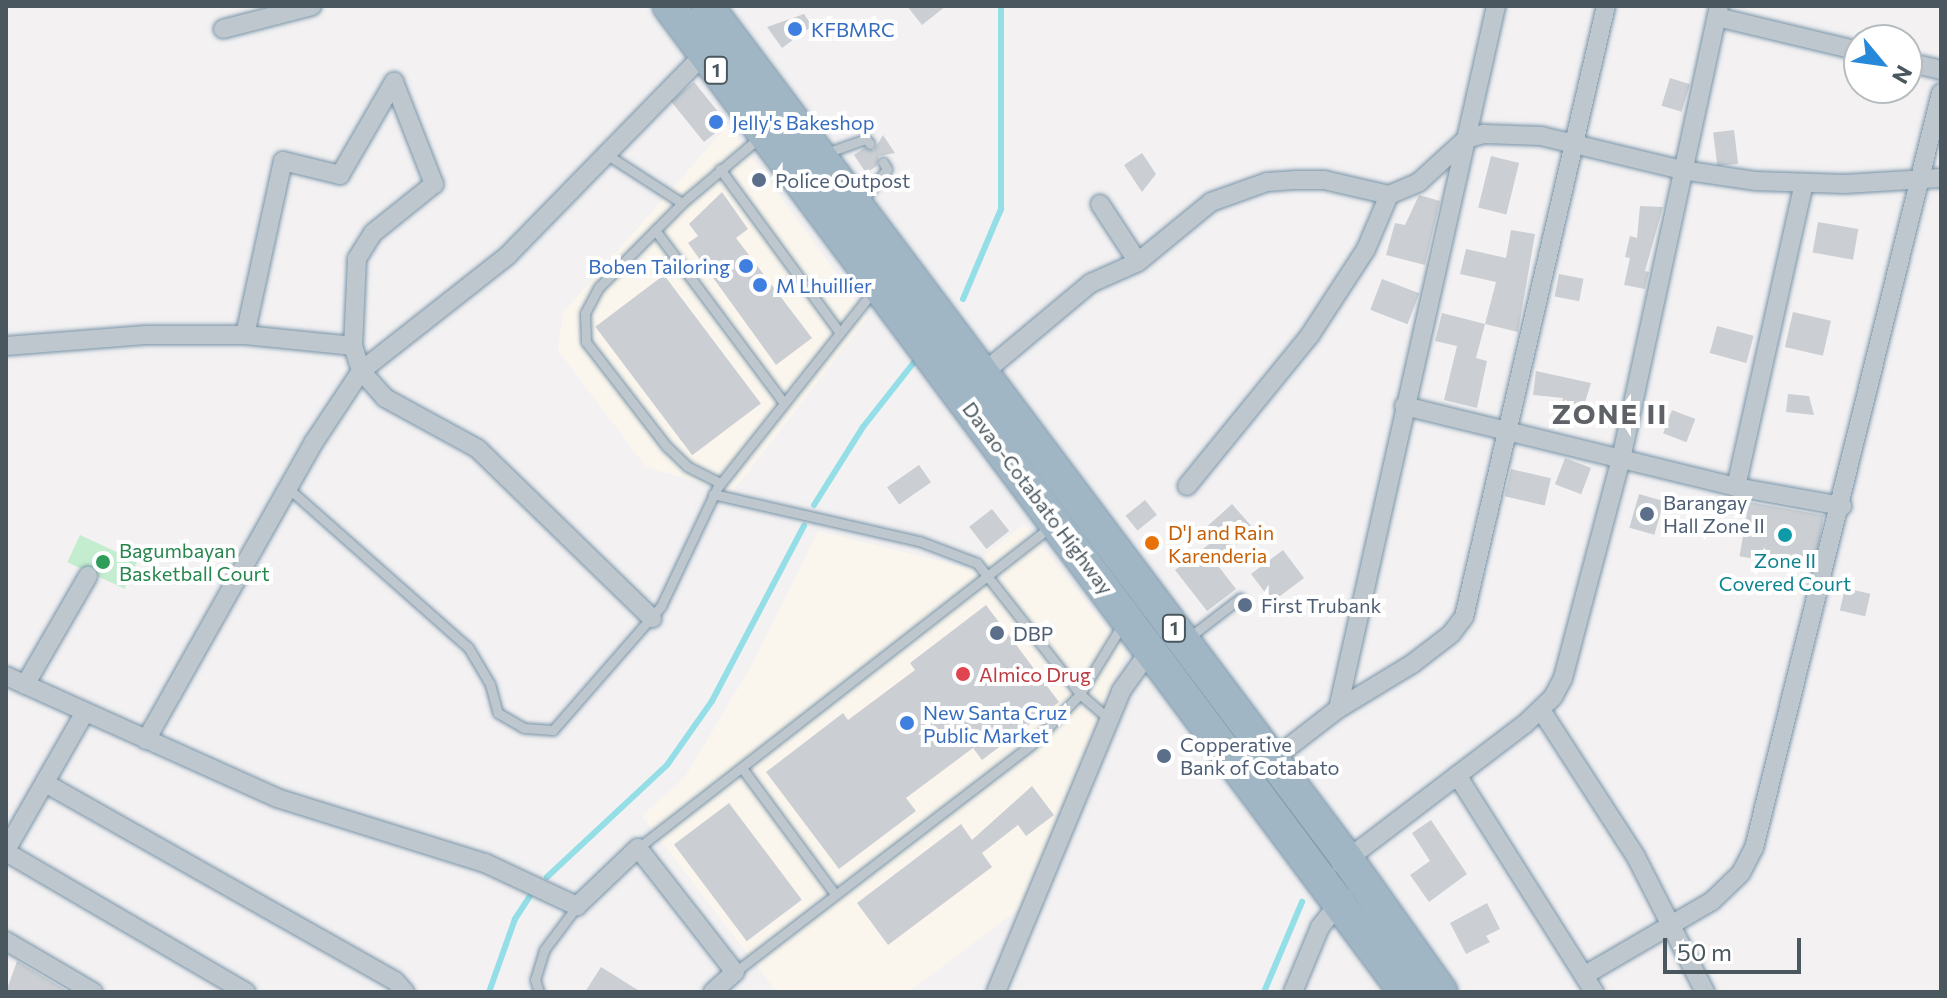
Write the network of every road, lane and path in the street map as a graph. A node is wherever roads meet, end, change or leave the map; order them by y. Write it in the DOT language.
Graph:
graph roads {
  1 [pos="312,6"];
  2 [pos="669,6"];
  3 [pos="1496,6"];
  4 [pos="1606,6"];
  5 [pos="1718,12"];
  6 [pos="713,26"];
  7 [pos="223,29"];
  8 [pos="1843,47"];
  9 [pos="1941,93"];
  10 [pos="776,125"];
  11 [pos="1466,139"];
  12 [pos="1572,143"];
  13 [pos="870,144"];
  14 [pos="606,154"];
  15 [pos="818,156"];
  16 [pos="883,162"];
  17 [pos="720,169"];
  18 [pos="1682,170"];
  19 [pos="1932,178"];
  20 [pos="1804,184"];
  21 [pos="1389,195"];
  22 [pos="682,203"];
  23 [pos="1100,204"];
  24 [pos="857,208"];
  25 [pos="655,230"];
  26 [pos="1138,262"];
  27 [pos="890,278"];
  28 [pos="838,330"];
  29 [pos="245,335"];
  30 [pos="6,346"];
  31 [pos="353,346"];
  32 [pos="361,371"];
  33 [pos="982,374"];
  34 [pos="783,402"];
  35 [pos="1404,406"];
  36 [pos="1508,432"];
  37 [pos="1621,459"];
  38 [pos="720,483"];
  39 [pos="1187,486"];
  40 [pos="1736,487"];
  41 [pos="288,488"];
  42 [pos="713,494"];
  43 [pos="1842,506"];
  44 [pos="1068,513"];
  45 [pos="989,575"];
  46 [pos="88,576"];
  47 [pos="1240,598"];
  48 [pos="1139,607"];
  49 [pos="652,618"];
  50 [pos="1184,641"];
  51 [pos="1151,649"];
  52 [pos="6,676"];
  53 [pos="25,685"];
  54 [pos="1080,694"];
  55 [pos="1338,709"];
  56 [pos="1541,710"];
  57 [pos="85,712"];
  58 [pos="1109,719"];
  59 [pos="146,740"];
  60 [pos="1272,760"];
  61 [pos="742,768"];
  62 [pos="1457,775"];
  63 [pos="45,783"];
  64 [pos="638,848"];
  65 [pos="6,851"];
  66 [pos="1344,879"];
  67 [pos="835,894"];
  68 [pos="577,906"];
  69 [pos="1672,925"];
  70 [pos="6,941"];
  71 [pos="735,972"];
  72 [pos="1585,975"];
  73 [pos="93,992"];
  74 [pos="246,992"];
  75 [pos="405,992"];
  76 [pos="539,992"];
  77 [pos="713,992"];
  78 [pos="996,992"];
  79 [pos="1293,992"];
  80 [pos="1405,992"];
  81 [pos="1441,992"];
  82 [pos="1594,992"];
  83 [pos="1705,992"];
  1 -- 7 [label="street"];
  2 -- 6 [label="highway, Davao-Cotabato Highway / 1"];
  3 -- 11 [label="street"];
  4 -- 12 [label="street"];
  5 -- 8 [label="street"];
  5 -- 18 [label="street"];
  6 -- 10 [label="highway, Davao-Cotabato Highway / 1"];
  6 -- 14 [label="street"];
  9 -- 19 [label="street"];
  10 -- 15 [label="highway, Davao-Cotabato Highway / 1"];
  10 -- 17 [label="lane"];
  10 -- 27 [label="highway, Davao-Cotabato Highway / 1"];
  11 -- 12 [label="street"];
  11 -- 21 [label="street"];
  11 -- 35 [label="street"];
  12 -- 18 [label="street"];
  12 -- 36 [label="street"];
  13 -- 15 [label="lane"];
  14 -- 22 [label="lane"];
  14 -- 32 [label="street"];
  15 -- 24 [label="highway, Davao-Cotabato Highway / 1"];
  16 -- 24 [label="lane"];
  17 -- 22 [label="lane"];
  17 -- 28 [label="lane"];
  18 -- 20 [label="street"];
  18 -- 37 [label="street"];
  19 -- 20 [label="street"];
  19 -- 43 [label="street"];
  20 -- 40 [label="street"];
  21 -- 26 [label="street"];
  21 -- 39 [label="street"];
  22 -- 25 [label="lane"];
  23 -- 26 [label="street"];
  24 -- 27 [label="highway, Davao-Cotabato Highway / 1"];
  25 -- 34 [label="lane"];
  25 -- 38 [label="lane"];
  26 -- 33 [label="street"];
  27 -- 28 [label="lane"];
  27 -- 33 [label="highway, Davao-Cotabato Highway / 1"];
  27 -- 44 [label="highway, Davao-Cotabato Highway / 1"];
  28 -- 34 [label="lane"];
  29 -- 30 [label="street"];
  29 -- 31 [label="street"];
  29 -- 31 [label="street"];
  31 -- 32 [label="street"];
  32 -- 41 [label="street"];
  32 -- 49 [label="street"];
  33 -- 44 [label="highway, Davao-Cotabato Highway / 1"];
  34 -- 38 [label="lane"];
  35 -- 36 [label="street"];
  35 -- 55 [label="street"];
  36 -- 37 [label="street"];
  36 -- 55 [label="street"];
  37 -- 40 [label="street"];
  37 -- 56 [label="street"];
  38 -- 42 [label="lane"];
  40 -- 43 [label="street"];
  41 -- 49 [label="lane"];
  41 -- 59 [label="street"];
  42 -- 45 [label="lane"];
  42 -- 49 [label="lane"];
  43 -- 69 [label="street"];
  44 -- 45 [label="lane"];
  44 -- 48 [label="highway, Davao-Cotabato Highway / 1"];
  45 -- 54 [label="lane"];
  45 -- 61 [label="lane"];
  46 -- 53 [label="street"];
  47 -- 50 [label="lane"];
  48 -- 50 [label="highway, Davao-Cotabato Highway / 1"];
  48 -- 51 [label="highway, Davao-Cotabato Highway / 1"];
  48 -- 54 [label="lane"];
  50 -- 60 [label="highway, Davao-Cotabato Highway / 1"];
  51 -- 58 [label="street"];
  51 -- 66 [label="highway, Davao-Cotabato Highway / 1"];
  52 -- 53 [label="street"];
  53 -- 57 [label="street"];
  54 -- 58 [label="lane"];
  54 -- 67 [label="lane"];
  55 -- 60 [label="street"];
  56 -- 62 [label="street"];
  56 -- 69 [label="street"];
  57 -- 59 [label="street"];
  57 -- 63 [label="street"];
  58 -- 78 [label="street"];
  59 -- 68 [label="street"];
  60 -- 66 [label="highway, Davao-Cotabato Highway / 1"];
  61 -- 64 [label="lane"];
  61 -- 67 [label="lane"];
  62 -- 66 [label="street"];
  62 -- 72 [label="street"];
  63 -- 65 [label="street"];
  63 -- 75 [label="street"];
  64 -- 68 [label="street"];
  64 -- 71 [label="street"];
  65 -- 74 [label="street"];
  66 -- 79 [label="street"];
  66 -- 80 [label="highway, Davao-Cotabato Highway / 1"];
  66 -- 81 [label="highway, Davao-Cotabato Highway / 1"];
  67 -- 71 [label="lane"];
  68 -- 76 [label="lane"];
  69 -- 72 [label="street"];
  69 -- 83 [label="street"];
  70 -- 73 [label="street"];
  71 -- 77 [label="street"];
  72 -- 82 [label="street"];
}
